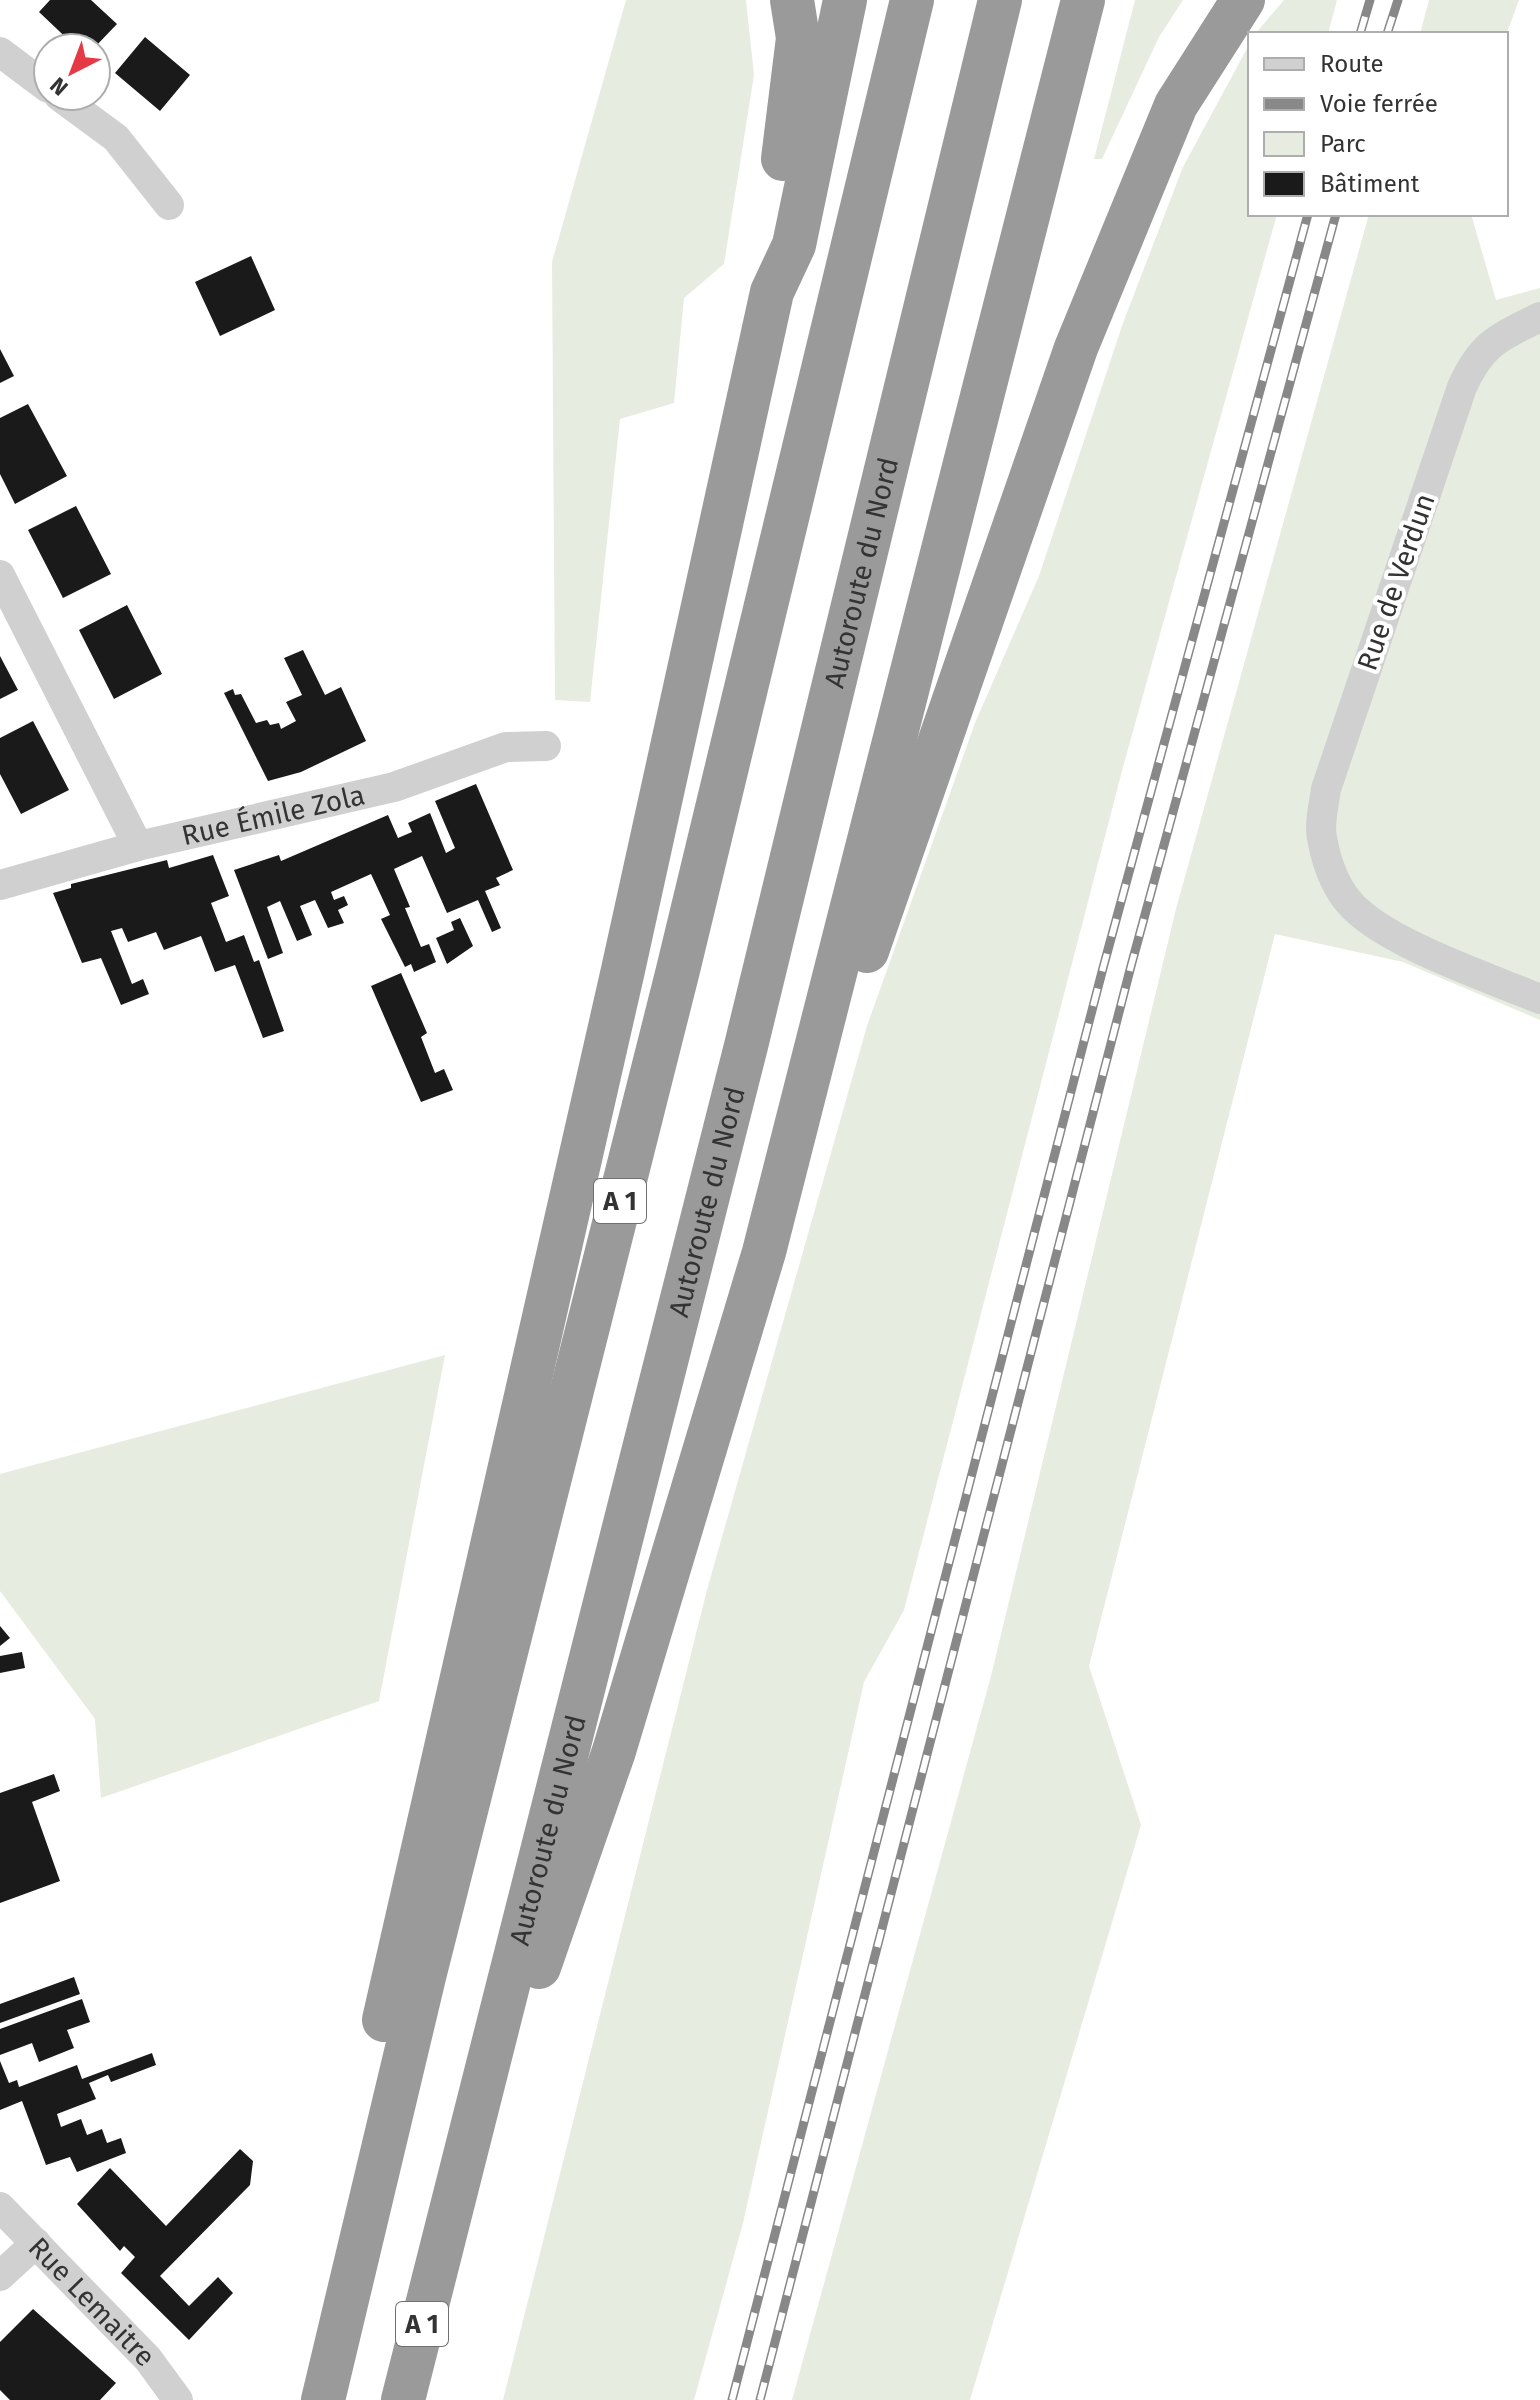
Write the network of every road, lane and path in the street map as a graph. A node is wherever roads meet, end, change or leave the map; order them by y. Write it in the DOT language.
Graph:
graph roads {
  1 [pos="792,0"];
  2 [pos="845,0"];
  3 [pos="912,0"];
  4 [pos="1000,0"];
  5 [pos="1083,0"];
  6 [pos="1243,0"];
  7 [pos="0,52"];
  8 [pos="32,76"];
  9 [pos="81,112"];
  10 [pos="169,205"];
  11 [pos="772,292"];
  12 [pos="1540,317"];
  13 [pos="0,575"];
  14 [pos="546,746"];
  15 [pos="138,846"];
  16 [pos="0,885"];
  17 [pos="1540,999"];
  18 [pos="764,1252"];
  19 [pos="0,2207"];
  20 [pos="36,2243"];
  21 [pos="441,2249"];
  22 [pos="0,2276"];
  23 [pos="178,2400"];
  24 [pos="304,2400"];
  25 [pos="323,2400"];
  26 [pos="403,2400"];
  1 -- 11 [label="highway"];
  2 -- 11 [label="highway"];
  3 -- 25 [label="highway, A 1"];
  4 -- 21 [label="highway, Autoroute du Nord / A 1"];
  5 -- 18 [label="highway"];
  6 -- 18 [label="highway"];
  7 -- 8 [label="street"];
  9 -- 10 [label="street"];
  11 -- 24 [label="highway"];
  12 -- 17 [label="street, Rue de Verdun"];
  13 -- 15 [label="street"];
  14 -- 15 [label="street, Rue Émile Zola"];
  15 -- 16 [label="street, Rue Émile Zola"];
  18 -- 21 [label="highway"];
  19 -- 20 [label="street, Rue Lemaitre"];
  20 -- 22 [label="street"];
  20 -- 23 [label="street, Rue Lemaitre"];
  21 -- 26 [label="highway, Autoroute du Nord / A 1"];
}
